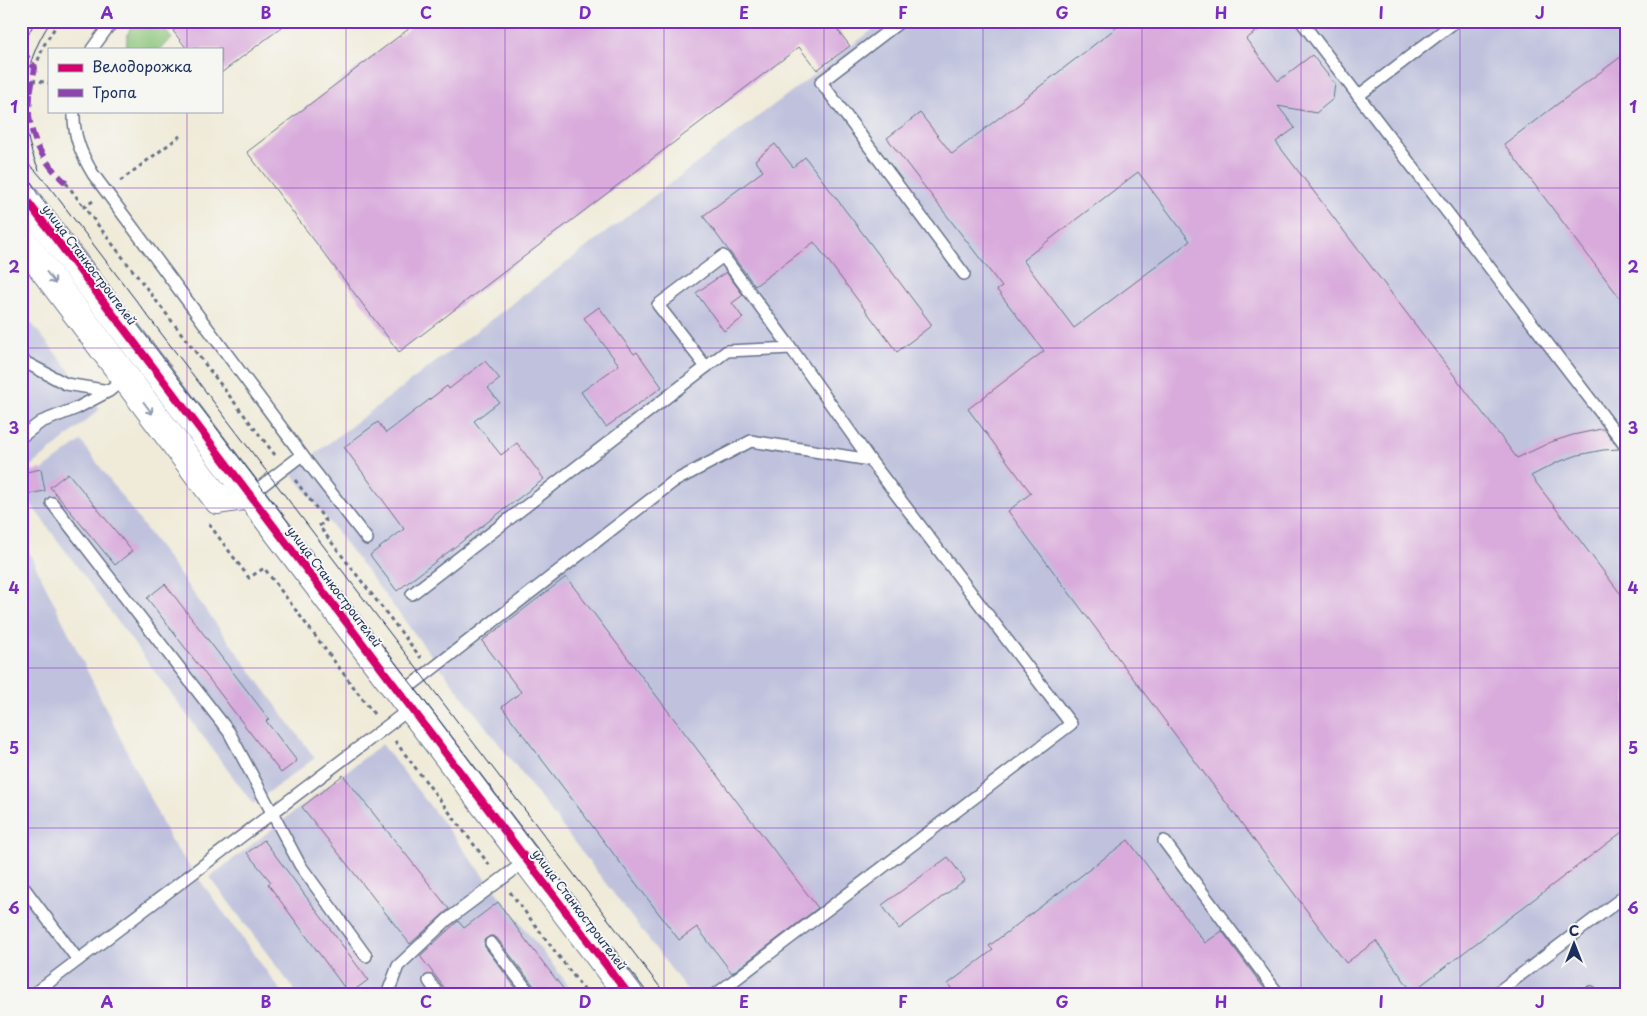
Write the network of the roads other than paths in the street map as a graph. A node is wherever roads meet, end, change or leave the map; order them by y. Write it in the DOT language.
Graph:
graph roads {
  1 [pos="115,21"];
  2 [pos="901,21"];
  3 [pos="1302,21"];
  4 [pos="1456,21"];
  5 [pos="93,48"];
  6 [pos="1358,96"];
  7 [pos="74,112"];
  8 [pos="21,193"];
  9 [pos="21,239"];
  10 [pos="964,274"];
  11 [pos="792,348"];
  12 [pos="21,360"];
  13 [pos="706,367"];
  14 [pos="117,384"];
  15 [pos="21,437"];
  16 [pos="1626,446"];
  17 [pos="302,455"];
  18 [pos="870,460"];
  19 [pos="250,495"];
  20 [pos="52,503"];
  21 [pos="367,539"];
  22 [pos="412,594"];
  23 [pos="406,701"];
  24 [pos="273,812"];
  25 [pos="1164,841"];
  26 [pos="527,860"];
  27 [pos="21,884"];
  28 [pos="1626,895"];
  29 [pos="491,943"];
  30 [pos="366,956"];
  31 [pos="78,960"];
  32 [pos="429,981"];
  33 [pos="32,995"];
  34 [pos="387,995"];
  35 [pos="439,995"];
  36 [pos="531,995"];
  37 [pos="629,995"];
  38 [pos="715,995"];
  39 [pos="1279,995"];
  40 [pos="1494,995"];
  1 -- 5 [label="lane"];
  2 -- 10 [label="lane"];
  3 -- 6 [label="lane"];
  4 -- 6 [label="lane"];
  6 -- 16 [label="lane"];
  7 -- 17 [label="lane"];
  8 -- 19 [label="street, улица Станкостроителей"];
  9 -- 14 [label="street, one-way"];
  11 -- 13 [label="lane"];
  11 -- 13 [label="lane"];
  11 -- 18 [label="lane"];
  12 -- 14 [label="lane"];
  13 -- 22 [label="lane"];
  14 -- 15 [label="lane"];
  14 -- 19 [label="street, one-way"];
  17 -- 19 [label="lane"];
  17 -- 21 [label="lane"];
  18 -- 23 [label="lane"];
  18 -- 38 [label="lane"];
  19 -- 23 [label="street, улица Станкостроителей"];
  20 -- 24 [label="lane"];
  23 -- 24 [label="lane"];
  23 -- 26 [label="street, улица Станкостроителей"];
  24 -- 30 [label="lane"];
  24 -- 31 [label="lane"];
  25 -- 39 [label="lane"];
  26 -- 34 [label="lane"];
  26 -- 37 [label="street, улица Станкостроителей"];
  27 -- 31 [label="lane"];
  28 -- 40 [label="lane"];
  29 -- 36 [label="lane"];
  31 -- 33 [label="lane"];
  32 -- 35 [label="lane"];
}
